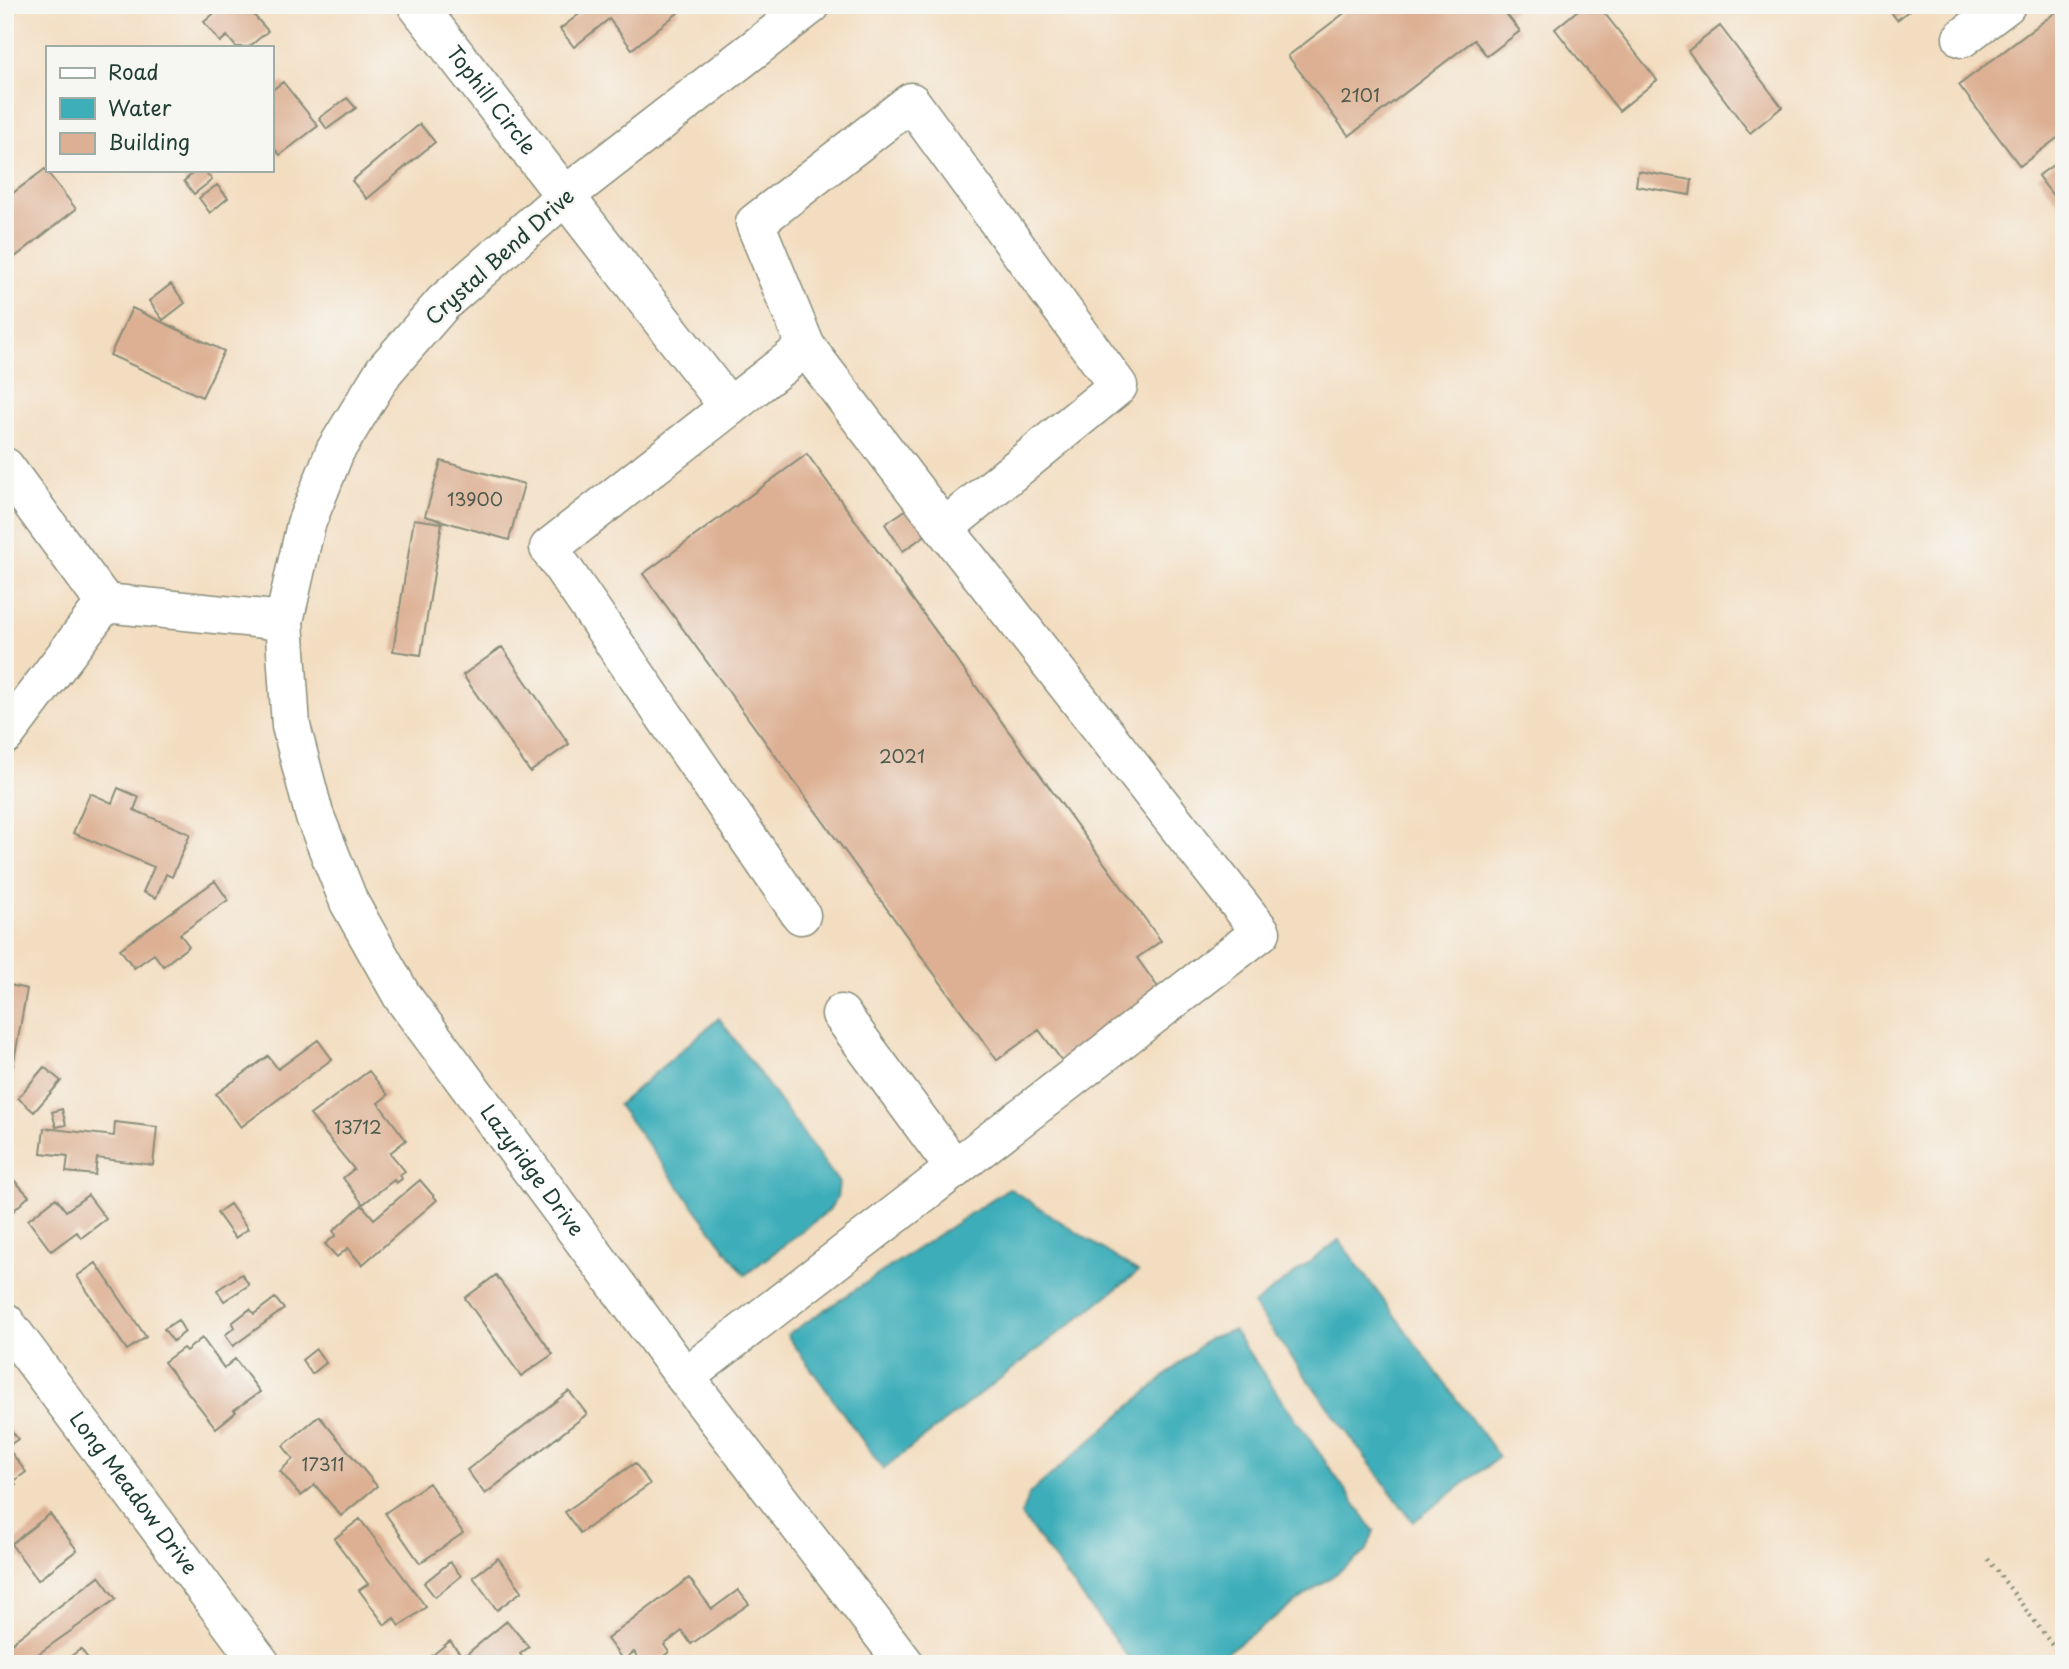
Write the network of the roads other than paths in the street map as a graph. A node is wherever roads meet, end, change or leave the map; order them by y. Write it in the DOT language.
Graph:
graph roads {
  1 [pos="417,5"];
  2 [pos="811,5"];
  3 [pos="2006,5"];
  4 [pos="1962,38"];
  5 [pos="566,195"];
  6 [pos="806,347"];
  7 [pos="729,407"];
  8 [pos="5,467"];
  9 [pos="944,528"];
  10 [pos="106,603"];
  11 [pos="284,621"];
  12 [pos="5,735"];
  13 [pos="800,915"];
  14 [pos="841,1014"];
  15 [pos="955,1169"];
  16 [pos="5,1322"];
  17 [pos="685,1377"];
  18 [pos="261,1664"];
  19 [pos="905,1664"];
  1 -- 5 [label="street, Tophill Circle"];
  2 -- 5 [label="street, Crystal Bend Drive"];
  3 -- 4 [label="street"];
  5 -- 7 [label="street, Tophill Circle"];
  5 -- 11 [label="street, Crystal Bend Drive"];
  6 -- 7 [label="street"];
  6 -- 9 [label="street"];
  6 -- 9 [label="street"];
  7 -- 13 [label="street"];
  8 -- 10 [label="street"];
  9 -- 15 [label="street"];
  10 -- 11 [label="street"];
  10 -- 12 [label="street"];
  11 -- 17 [label="street, Lazyridge Drive"];
  14 -- 15 [label="street"];
  15 -- 17 [label="street"];
  16 -- 18 [label="street, Long Meadow Drive"];
  17 -- 19 [label="street, Lazyridge Drive"];
}
